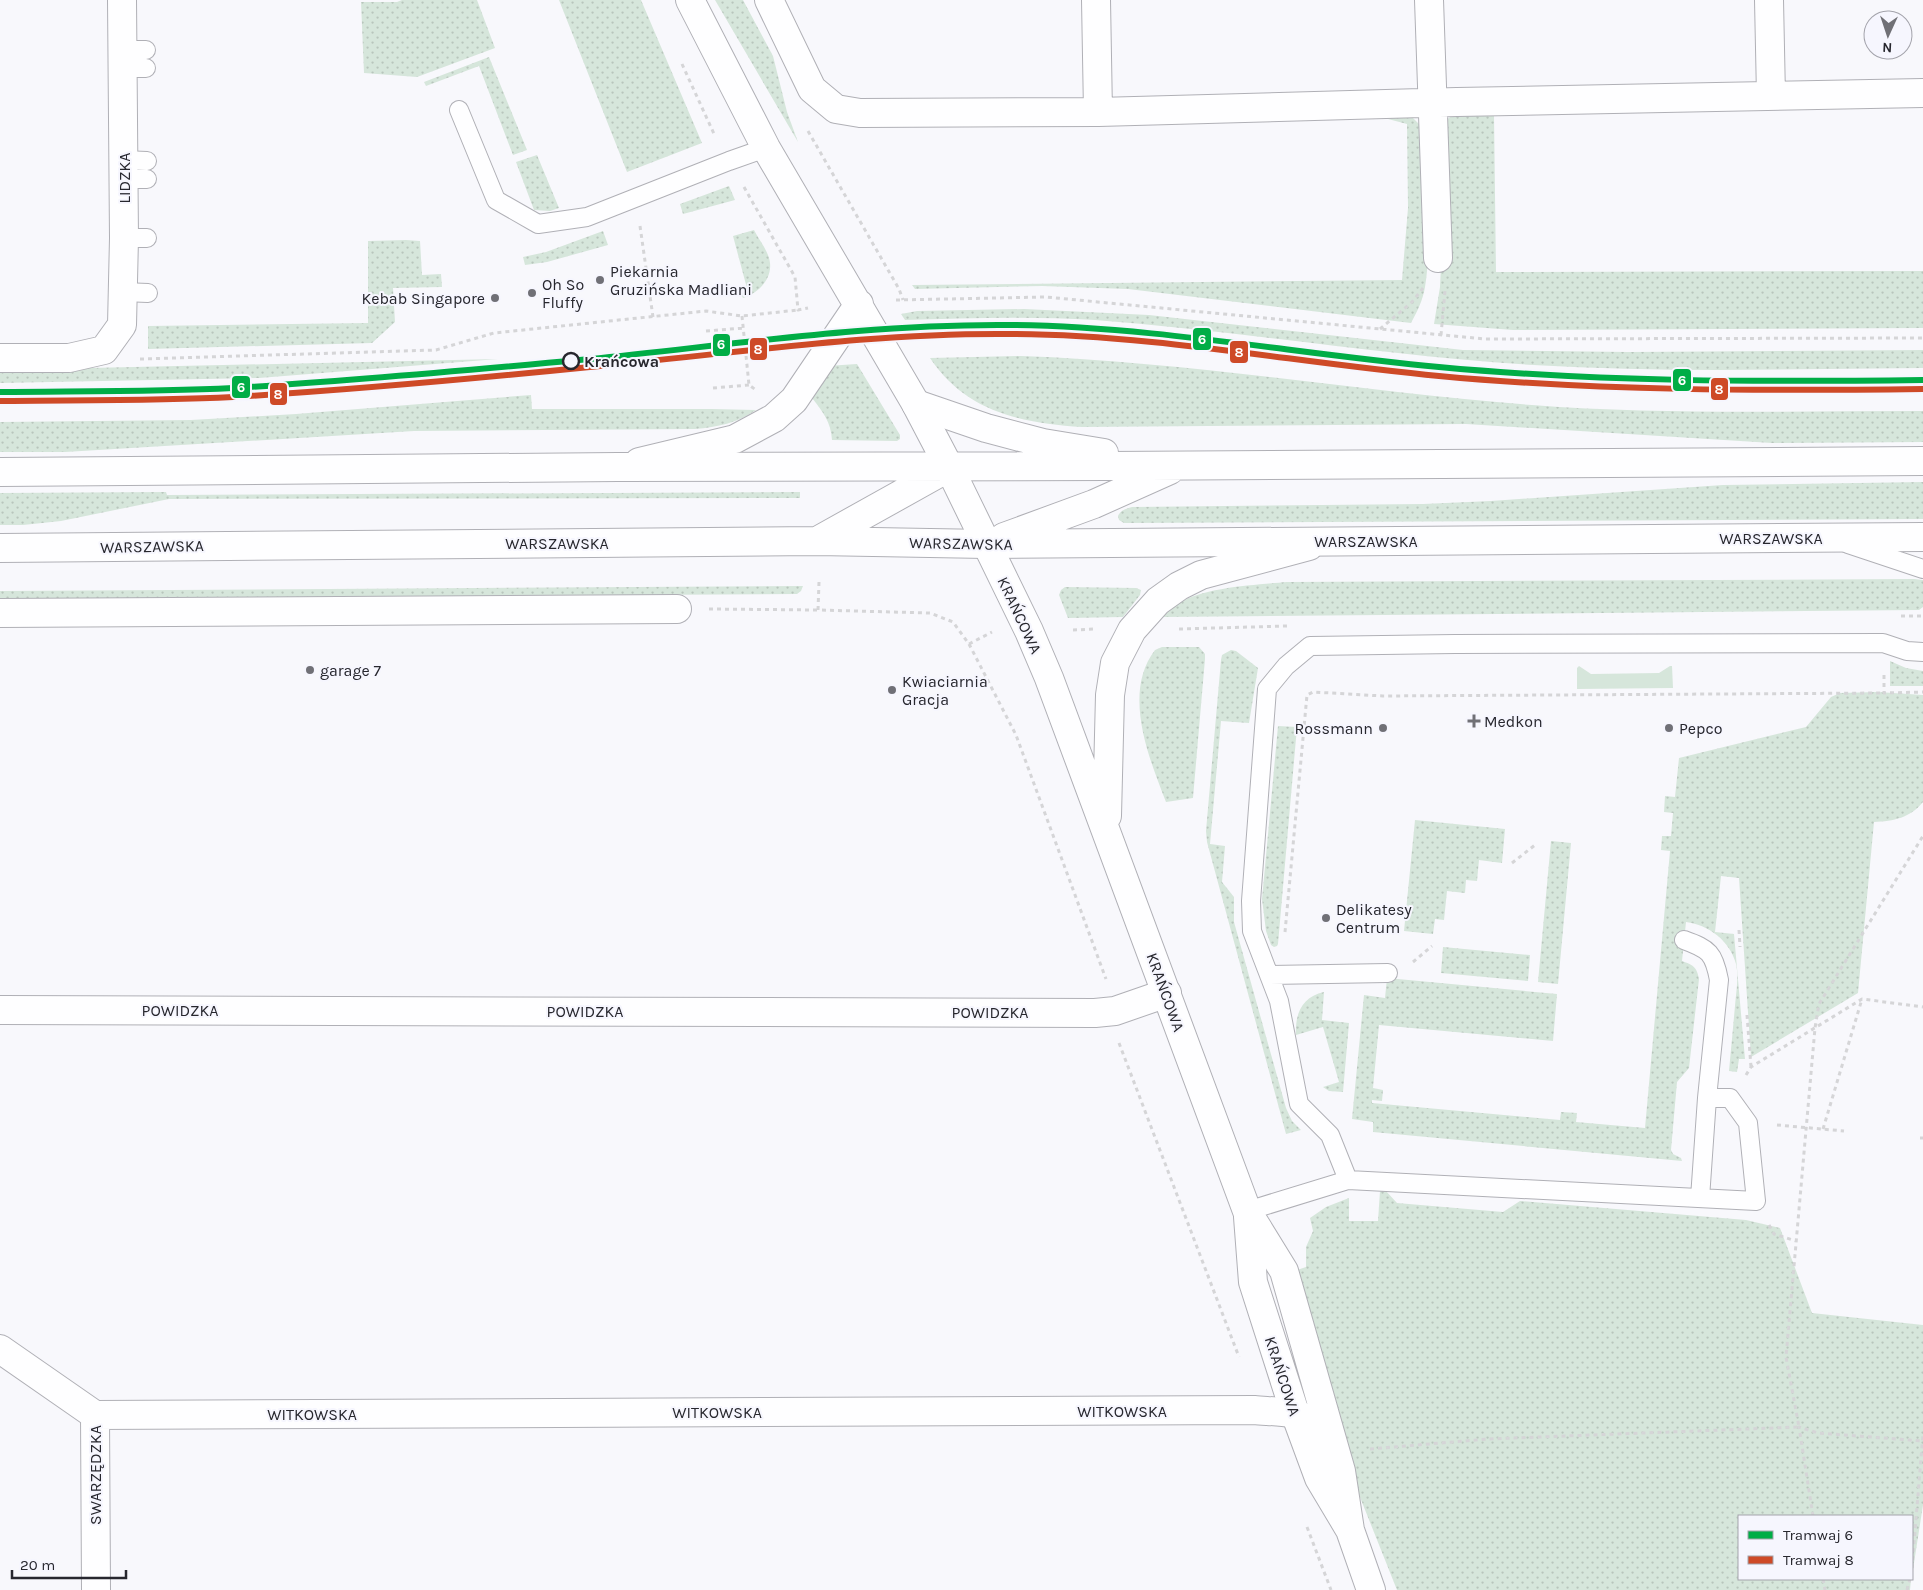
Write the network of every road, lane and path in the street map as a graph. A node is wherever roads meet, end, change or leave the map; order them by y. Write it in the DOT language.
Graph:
graph roads {
  1 [pos="122,0"];
  2 [pos="690,0"];
  3 [pos="1096,0"];
  4 [pos="1429,0"];
  5 [pos="1769,0"];
  6 [pos="773,9"];
  7 [pos="1923,93"];
  8 [pos="1771,96"];
  9 [pos="1432,102"];
  10 [pos="459,110"];
  11 [pos="1098,112"];
  12 [pos="805,124"];
  13 [pos="766,148"];
  14 [pos="636,198"];
  15 [pos="1438,258"];
  16 [pos="903,300"];
  17 [pos="893,301"];
  18 [pos="858,304"];
  19 [pos="798,310"];
  20 [pos="653,317"];
  21 [pos="744,328"];
  22 [pos="706,331"];
  23 [pos="1923,338"];
  24 [pos="104,350"];
  25 [pos="0,358"];
  26 [pos="749,385"];
  27 [pos="713,388"];
  28 [pos="916,404"];
  29 [pos="1923,461"];
  30 [pos="1179,466"];
  31 [pos="618,467"];
  32 [pos="949,467"];
  33 [pos="0,472"];
  34 [pos="1094,504"];
  35 [pos="1923,537"];
  36 [pos="1830,538"];
  37 [pos="817,541"];
  38 [pos="1330,541"];
  39 [pos="986,544"];
  40 [pos="1123,544"];
  41 [pos="0,548"];
  42 [pos="1923,569"];
  43 [pos="819,582"];
  44 [pos="677,609"];
  45 [pos="818,610"];
  46 [pos="0,613"];
  47 [pos="993,632"];
  48 [pos="969,644"];
  49 [pos="1923,652"];
  50 [pos="1884,693"];
  51 [pos="1106,830"];
  52 [pos="1923,836"];
  53 [pos="1535,846"];
  54 [pos="1512,863"];
  55 [pos="1684,940"];
  56 [pos="1432,946"];
  57 [pos="1411,964"];
  58 [pos="1388,973"];
  59 [pos="1275,975"];
  60 [pos="1166,993"];
  61 [pos="1862,999"];
  62 [pos="1923,1007"];
  63 [pos="0,1010"];
  64 [pos="1110,1012"];
  65 [pos="1815,1028"];
  66 [pos="1707,1098"];
  67 [pos="1730,1098"];
  68 [pos="1748,1123"];
  69 [pos="1806,1127"];
  70 [pos="1823,1129"];
  71 [pos="1844,1131"];
  72 [pos="1348,1180"];
  73 [pos="1700,1198"];
  74 [pos="1247,1211"];
  75 [pos="0,1349"];
  76 [pos="1254,1410"];
  77 [pos="1295,1413"];
  78 [pos="95,1415"];
  79 [pos="1799,1426"];
  80 [pos="1923,1434"];
  81 [pos="1331,1438"];
  82 [pos="1923,1441"];
  83 [pos="1362,1450"];
  84 [pos="1813,1515"];
  85 [pos="1303,1518"];
  86 [pos="1350,1530"];
  87 [pos="1913,1556"];
  88 [pos="96,1590"];
  89 [pos="1331,1590"];
  90 [pos="1371,1590"];
  1 -- 24 [label="street, LIDZKA"];
  2 -- 13 [label="street, KRAŃCOWA"];
  3 -- 11 [label="street"];
  4 -- 9 [label="street"];
  5 -- 8 [label="street"];
  6 -- 11 [label="street"];
  7 -- 8 [label="street"];
  8 -- 9 [label="street"];
  9 -- 11 [label="street"];
  9 -- 15 [label="street"];
  10 -- 14 [label="lane"];
  12 -- 16 [label="path"];
  13 -- 14 [label="lane"];
  13 -- 18 [label="street, KRAŃCOWA"];
  14 -- 20 [label="path"];
  16 -- 17 [label="path"];
  16 -- 23 [label="path"];
  18 -- 28 [label="street, KRAŃCOWA"];
  18 -- 31 [label="street"];
  19 -- 20 [label="path"];
  20 -- 24 [label="path"];
  21 -- 22 [label="path"];
  24 -- 25 [label="street"];
  26 -- 27 [label="path"];
  28 -- 30 [label="street"];
  28 -- 32 [label="street, KRAŃCOWA"];
  29 -- 30 [label="street"];
  30 -- 32 [label="street"];
  30 -- 34 [label="street"];
  31 -- 32 [label="street"];
  31 -- 33 [label="street"];
  32 -- 37 [label="street"];
  32 -- 39 [label="street, KRAŃCOWA"];
  34 -- 39 [label="street"];
  34 -- 40 [label="street"];
  35 -- 36 [label="street, WARSZAWSKA"];
  36 -- 38 [label="street, WARSZAWSKA"];
  36 -- 42 [label="lane"];
  37 -- 39 [label="street, WARSZAWSKA"];
  37 -- 41 [label="street, WARSZAWSKA"];
  38 -- 40 [label="street, WARSZAWSKA"];
  38 -- 51 [label="street"];
  39 -- 40 [label="street, WARSZAWSKA"];
  39 -- 51 [label="street, KRAŃCOWA"];
  43 -- 45 [label="path"];
  44 -- 45 [label="path"];
  44 -- 46 [label="street"];
  45 -- 48 [label="path"];
  47 -- 48 [label="path"];
  48 -- 64 [label="path"];
  49 -- 59 [label="lane"];
  50 -- 59 [label="path"];
  51 -- 60 [label="street, KRAŃCOWA"];
  52 -- 65 [label="path"];
  53 -- 54 [label="path"];
  55 -- 66 [label="lane"];
  56 -- 57 [label="path"];
  58 -- 59 [label="lane"];
  59 -- 72 [label="lane"];
  60 -- 64 [label="street, POWIDZKA"];
  60 -- 74 [label="street, KRAŃCOWA"];
  61 -- 62 [label="path"];
  61 -- 65 [label="path"];
  61 -- 70 [label="path"];
  63 -- 64 [label="street, POWIDZKA"];
  64 -- 76 [label="path"];
  65 -- 67 [label="path"];
  65 -- 69 [label="path"];
  66 -- 67 [label="lane"];
  66 -- 73 [label="lane"];
  67 -- 68 [label="lane"];
  68 -- 69 [label="path"];
  68 -- 73 [label="lane"];
  69 -- 70 [label="path"];
  69 -- 79 [label="path"];
  70 -- 71 [label="path"];
  72 -- 73 [label="lane"];
  72 -- 74 [label="lane"];
  74 -- 77 [label="street, KRAŃCOWA"];
  74 -- 81 [label="street, KRAŃCOWA"];
  75 -- 78 [label="street, SWARZĘDZKA"];
  76 -- 77 [label="street, WITKOWSKA"];
  76 -- 78 [label="street, WITKOWSKA"];
  77 -- 81 [label="street, WITKOWSKA"];
  77 -- 86 [label="street, KRAŃCOWA"];
  78 -- 88 [label="street, SWARZĘDZKA"];
  79 -- 82 [label="path"];
  79 -- 83 [label="path"];
  79 -- 84 [label="path"];
  80 -- 82 [label="path"];
  81 -- 86 [label="street, KRAŃCOWA"];
  82 -- 87 [label="path"];
  85 -- 89 [label="path"];
  86 -- 90 [label="street, KRAŃCOWA"];
}
